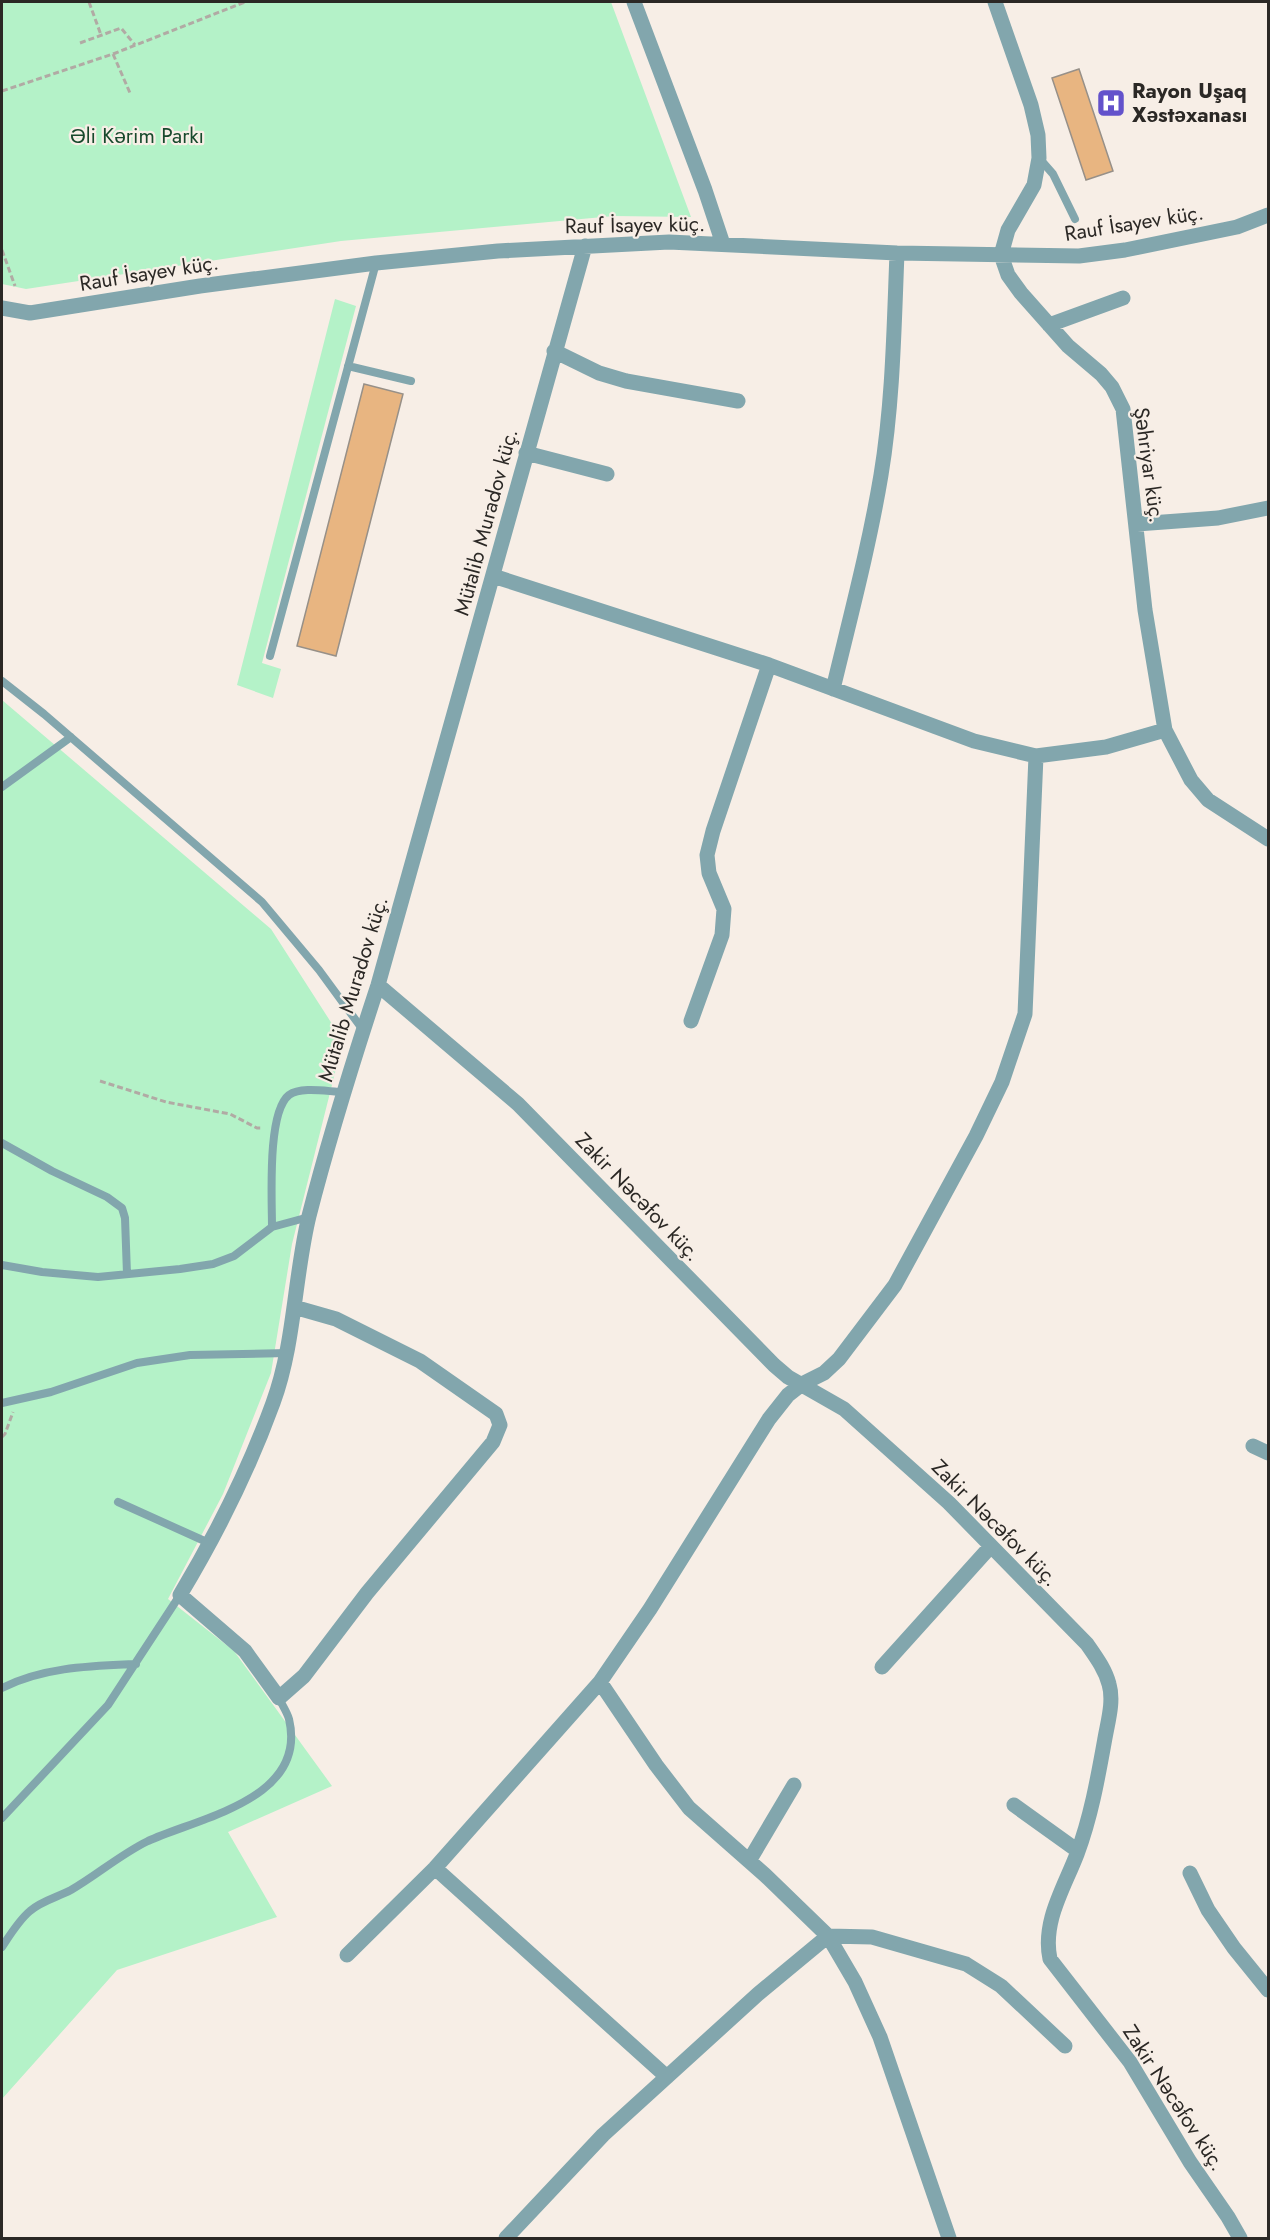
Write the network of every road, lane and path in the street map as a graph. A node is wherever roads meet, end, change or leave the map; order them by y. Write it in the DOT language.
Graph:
graph roads {
  1 [pos="88,2"];
  2 [pos="245,2"];
  3 [pos="634,2"];
  4 [pos="995,2"];
  5 [pos="101,35"];
  6 [pos="80,43"];
  7 [pos="135,45"];
  8 [pos="113,54"];
  9 [pos="2,91"];
  10 [pos="130,93"];
  11 [pos="1040,158"];
  12 [pos="1269,215"];
  13 [pos="1075,219"];
  14 [pos="723,244"];
  15 [pos="585,246"];
  16 [pos="2,250"];
  17 [pos="897,253"];
  18 [pos="1001,255"];
  19 [pos="376,263"];
  20 [pos="15,286"];
  21 [pos="1123,298"];
  22 [pos="2,308"];
  23 [pos="1049,325"];
  24 [pos="554,351"];
  25 [pos="348,366"];
  26 [pos="411,381"];
  27 [pos="738,401"];
  28 [pos="526,453"];
  29 [pos="607,474"];
  30 [pos="1269,508"];
  31 [pos="1137,524"];
  32 [pos="493,576"];
  33 [pos="270,656"];
  34 [pos="769,665"];
  35 [pos="2,681"];
  36 [pos="833,689"];
  37 [pos="1165,730"];
  38 [pos="71,737"];
  39 [pos="1036,756"];
  40 [pos="2,787"];
  41 [pos="1269,839"];
  42 [pos="378,985"];
  43 [pos="691,1021"];
  44 [pos="363,1030"];
  45 [pos="100,1081"];
  46 [pos="344,1092"];
  47 [pos="274,1129"];
  48 [pos="2,1143"];
  49 [pos="309,1217"];
  50 [pos="272,1227"];
  51 [pos="2,1265"];
  52 [pos="128,1275"];
  53 [pos="294,1307"];
  54 [pos="288,1353"];
  55 [pos="802,1384"];
  56 [pos="18,1400"];
  57 [pos="2,1403"];
  58 [pos="2,1437"];
  59 [pos="1253,1446"];
  60 [pos="1269,1453"];
  61 [pos="118,1502"];
  62 [pos="209,1543"];
  63 [pos="991,1546"];
  64 [pos="180,1595"];
  65 [pos="136,1664"];
  66 [pos="882,1667"];
  67 [pos="600,1682"];
  68 [pos="2,1688"];
  69 [pos="279,1698"];
  70 [pos="794,1785"];
  71 [pos="1014,1805"];
  72 [pos="2,1818"];
  73 [pos="1078,1851"];
  74 [pos="749,1861"];
  75 [pos="435,1869"];
  76 [pos="1190,1873"];
  77 [pos="828,1936"];
  78 [pos="2,1947"];
  79 [pos="347,1955"];
  80 [pos="1269,1990"];
  81 [pos="1065,2046"];
  82 [pos="667,2078"];
  83 [pos="506,2238"];
  84 [pos="949,2238"];
  85 [pos="1240,2238"];
  1 -- 5 [label="path"];
  2 -- 7 [label="path"];
  3 -- 14 [label="street"];
  4 -- 11 [label="street"];
  5 -- 6 [label="path"];
  5 -- 7 [label="path"];
  7 -- 8 [label="path"];
  8 -- 9 [label="path"];
  8 -- 10 [label="path"];
  11 -- 13 [label="lane"];
  11 -- 18 [label="street"];
  12 -- 18 [label="street, Rauf İsayev küç."];
  14 -- 15 [label="street, Rauf İsayev küç."];
  14 -- 17 [label="street, Rauf İsayev küç."];
  15 -- 19 [label="street, Rauf İsayev küç."];
  15 -- 24 [label="street, Mütalib Muradov küç."];
  16 -- 20 [label="path"];
  17 -- 18 [label="street, Rauf İsayev küç."];
  17 -- 36 [label="street"];
  18 -- 23 [label="street, Şəhriyar küç."];
  19 -- 22 [label="street, Rauf İsayev küç."];
  19 -- 25 [label="lane"];
  21 -- 23 [label="street"];
  23 -- 31 [label="street, Şəhriyar küç."];
  24 -- 27 [label="street"];
  24 -- 28 [label="street, Mütalib Muradov küç."];
  25 -- 26 [label="lane"];
  25 -- 33 [label="lane"];
  28 -- 29 [label="street"];
  28 -- 32 [label="street, Mütalib Muradov küç."];
  30 -- 31 [label="street"];
  31 -- 37 [label="street, Şəhriyar küç."];
  32 -- 34 [label="street"];
  32 -- 42 [label="street, Mütalib Muradov küç."];
  34 -- 36 [label="street"];
  34 -- 43 [label="street"];
  35 -- 38 [label="lane"];
  36 -- 39 [label="street"];
  37 -- 39 [label="street"];
  37 -- 41 [label="street, Şəhriyar küç."];
  38 -- 40 [label="lane"];
  38 -- 44 [label="lane"];
  39 -- 55 [label="street"];
  42 -- 44 [label="street, Mütalib Muradov küç."];
  42 -- 55 [label="street, Zakir Nəcəfov küç."];
  44 -- 46 [label="street, Mütalib Muradov küç."];
  45 -- 47 [label="path"];
  46 -- 47 [label="lane"];
  46 -- 49 [label="street, Mütalib Muradov küç."];
  47 -- 50 [label="lane"];
  48 -- 52 [label="lane"];
  49 -- 50 [label="lane"];
  49 -- 53 [label="street, Mütalib Muradov küç."];
  50 -- 52 [label="lane"];
  51 -- 52 [label="lane"];
  53 -- 54 [label="street, Mütalib Muradov küç."];
  53 -- 69 [label="street"];
  54 -- 56 [label="lane"];
  54 -- 62 [label="street, Mütalib Muradov küç."];
  55 -- 63 [label="street, Zakir Nəcəfov küç."];
  55 -- 67 [label="street"];
  56 -- 57 [label="lane"];
  56 -- 58 [label="path"];
  59 -- 60 [label="street"];
  61 -- 62 [label="lane"];
  62 -- 64 [label="street, Mütalib Muradov küç."];
  63 -- 66 [label="street"];
  63 -- 73 [label="street, Zakir Nəcəfov küç."];
  64 -- 65 [label="lane"];
  64 -- 69 [label="street"];
  65 -- 68 [label="lane"];
  65 -- 72 [label="lane"];
  67 -- 74 [label="street"];
  67 -- 75 [label="street"];
  69 -- 78 [label="lane"];
  70 -- 74 [label="street"];
  71 -- 73 [label="street"];
  73 -- 85 [label="street, Zakir Nəcəfov küç."];
  74 -- 77 [label="street"];
  75 -- 79 [label="street"];
  75 -- 82 [label="street"];
  76 -- 80 [label="street"];
  77 -- 81 [label="street"];
  77 -- 82 [label="street"];
  77 -- 84 [label="street"];
  82 -- 83 [label="street"];
}
